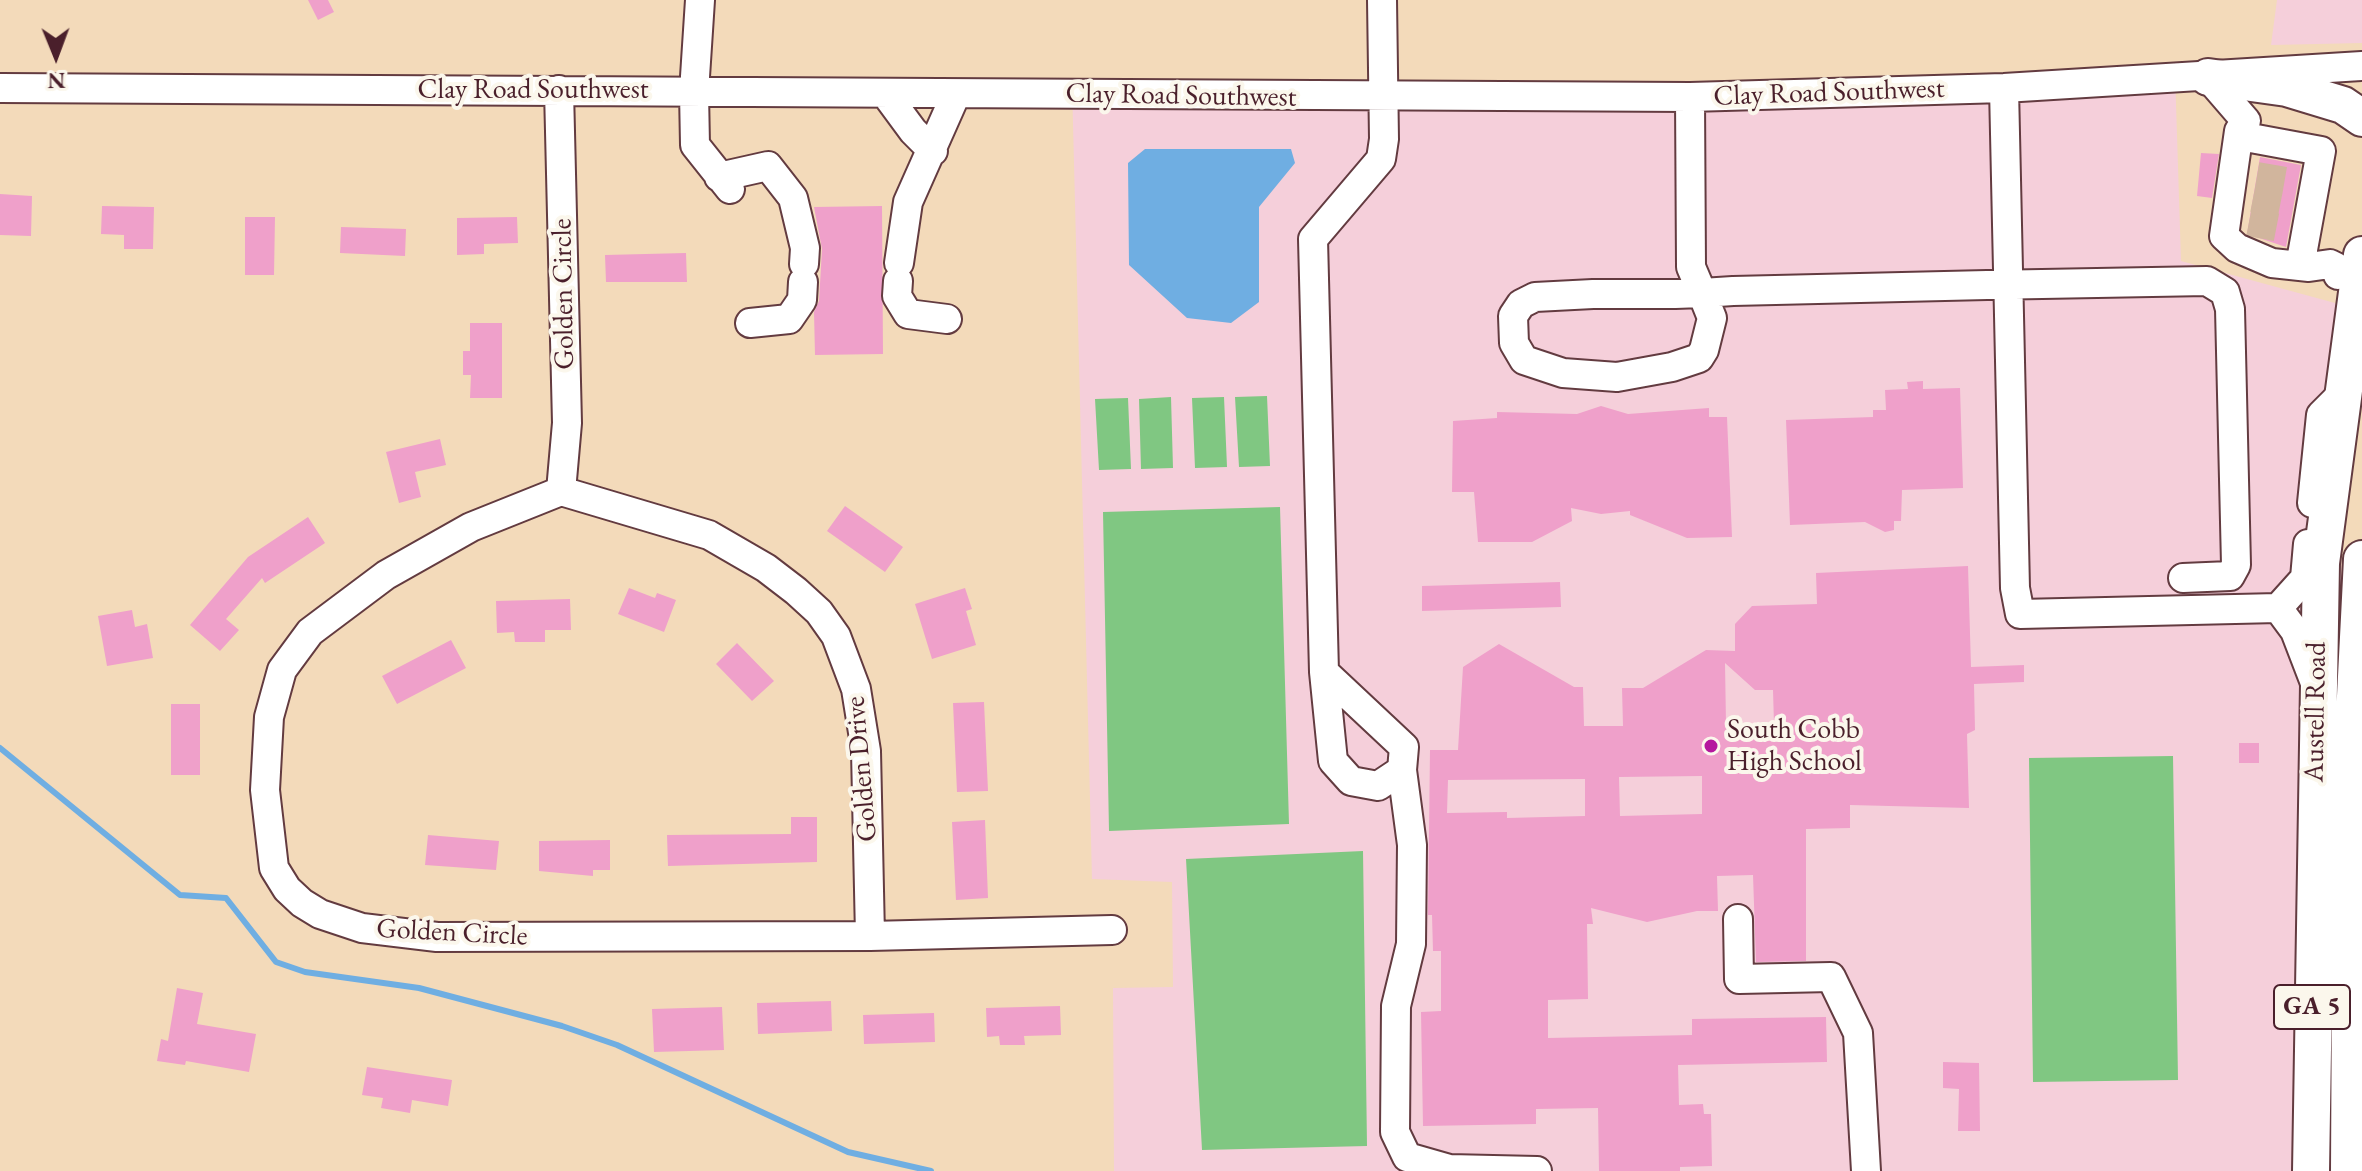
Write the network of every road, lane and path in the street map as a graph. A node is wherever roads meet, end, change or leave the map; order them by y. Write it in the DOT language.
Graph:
graph roads {
  1 [pos="700,0"];
  2 [pos="1382,0"];
  3 [pos="2362,66"];
  4 [pos="2208,77"];
  5 [pos="0,88"];
  6 [pos="2004,88"];
  7 [pos="559,90"];
  8 [pos="694,92"];
  9 [pos="885,93"];
  10 [pos="956,94"];
  11 [pos="1690,97"];
  12 [pos="1383,98"];
  13 [pos="2362,118"];
  14 [pos="2238,126"];
  15 [pos="933,151"];
  16 [pos="2305,267"];
  17 [pos="2353,270"];
  18 [pos="2006,285"];
  19 [pos="1702,293"];
  20 [pos="947,319"];
  21 [pos="750,323"];
  22 [pos="2343,393"];
  23 [pos="561,491"];
  24 [pos="2362,559"];
  25 [pos="2183,578"];
  26 [pos="2278,608"];
  27 [pos="1324,672"];
  28 [pos="2316,687"];
  29 [pos="1402,770"];
  30 [pos="2356,775"];
  31 [pos="1738,919"];
  32 [pos="1112,930"];
  33 [pos="870,936"];
  34 [pos="2356,1099"];
  35 [pos="2311,1100"];
  36 [pos="1537,1171"];
  37 [pos="1866,1171"];
  38 [pos="2311,1171"];
  39 [pos="2349,1171"];
  1 -- 8 [label="street"];
  2 -- 12 [label="street"];
  3 -- 4 [label="street, Clay Road Southwest"];
  4 -- 6 [label="street, Clay Road Southwest"];
  4 -- 13 [label="main road"];
  4 -- 14 [label="street"];
  5 -- 7 [label="street, Clay Road Southwest"];
  6 -- 11 [label="street, Clay Road Southwest"];
  6 -- 18 [label="street"];
  7 -- 8 [label="street, Clay Road Southwest"];
  7 -- 23 [label="street, Golden Circle"];
  8 -- 9 [label="street, Clay Road Southwest"];
  8 -- 21 [label="street"];
  9 -- 10 [label="street, Clay Road Southwest"];
  9 -- 15 [label="street"];
  10 -- 12 [label="street, Clay Road Southwest"];
  10 -- 15 [label="street"];
  11 -- 12 [label="street, Clay Road Southwest"];
  11 -- 19 [label="street"];
  12 -- 27 [label="street"];
  14 -- 16 [label="street"];
  14 -- 16 [label="street"];
  15 -- 20 [label="street"];
  16 -- 17 [label="street"];
  17 -- 22 [label="main road, Austell Road / GA 5"];
  18 -- 19 [label="street"];
  18 -- 25 [label="street"];
  18 -- 26 [label="street"];
  19 -- 19 [label="street"];
  22 -- 26 [label="street"];
  22 -- 28 [label="main road, Austell Road / GA 5"];
  23 -- 33 [label="street, Golden Drive"];
  23 -- 33 [label="street, Golden Circle"];
  24 -- 30 [label="main road, Austell Road / GA 5"];
  26 -- 28 [label="street"];
  27 -- 29 [label="street"];
  27 -- 29 [label="street"];
  28 -- 35 [label="main road, Austell Road / GA 5"];
  29 -- 36 [label="street"];
  30 -- 34 [label="main road, Austell Road / GA 5"];
  31 -- 37 [label="street"];
  32 -- 33 [label="street, Golden Circle"];
  34 -- 35 [label="street"];
  34 -- 39 [label="main road, Austell Road / GA 5"];
  35 -- 38 [label="main road, Austell Road / GA 5"];
}
